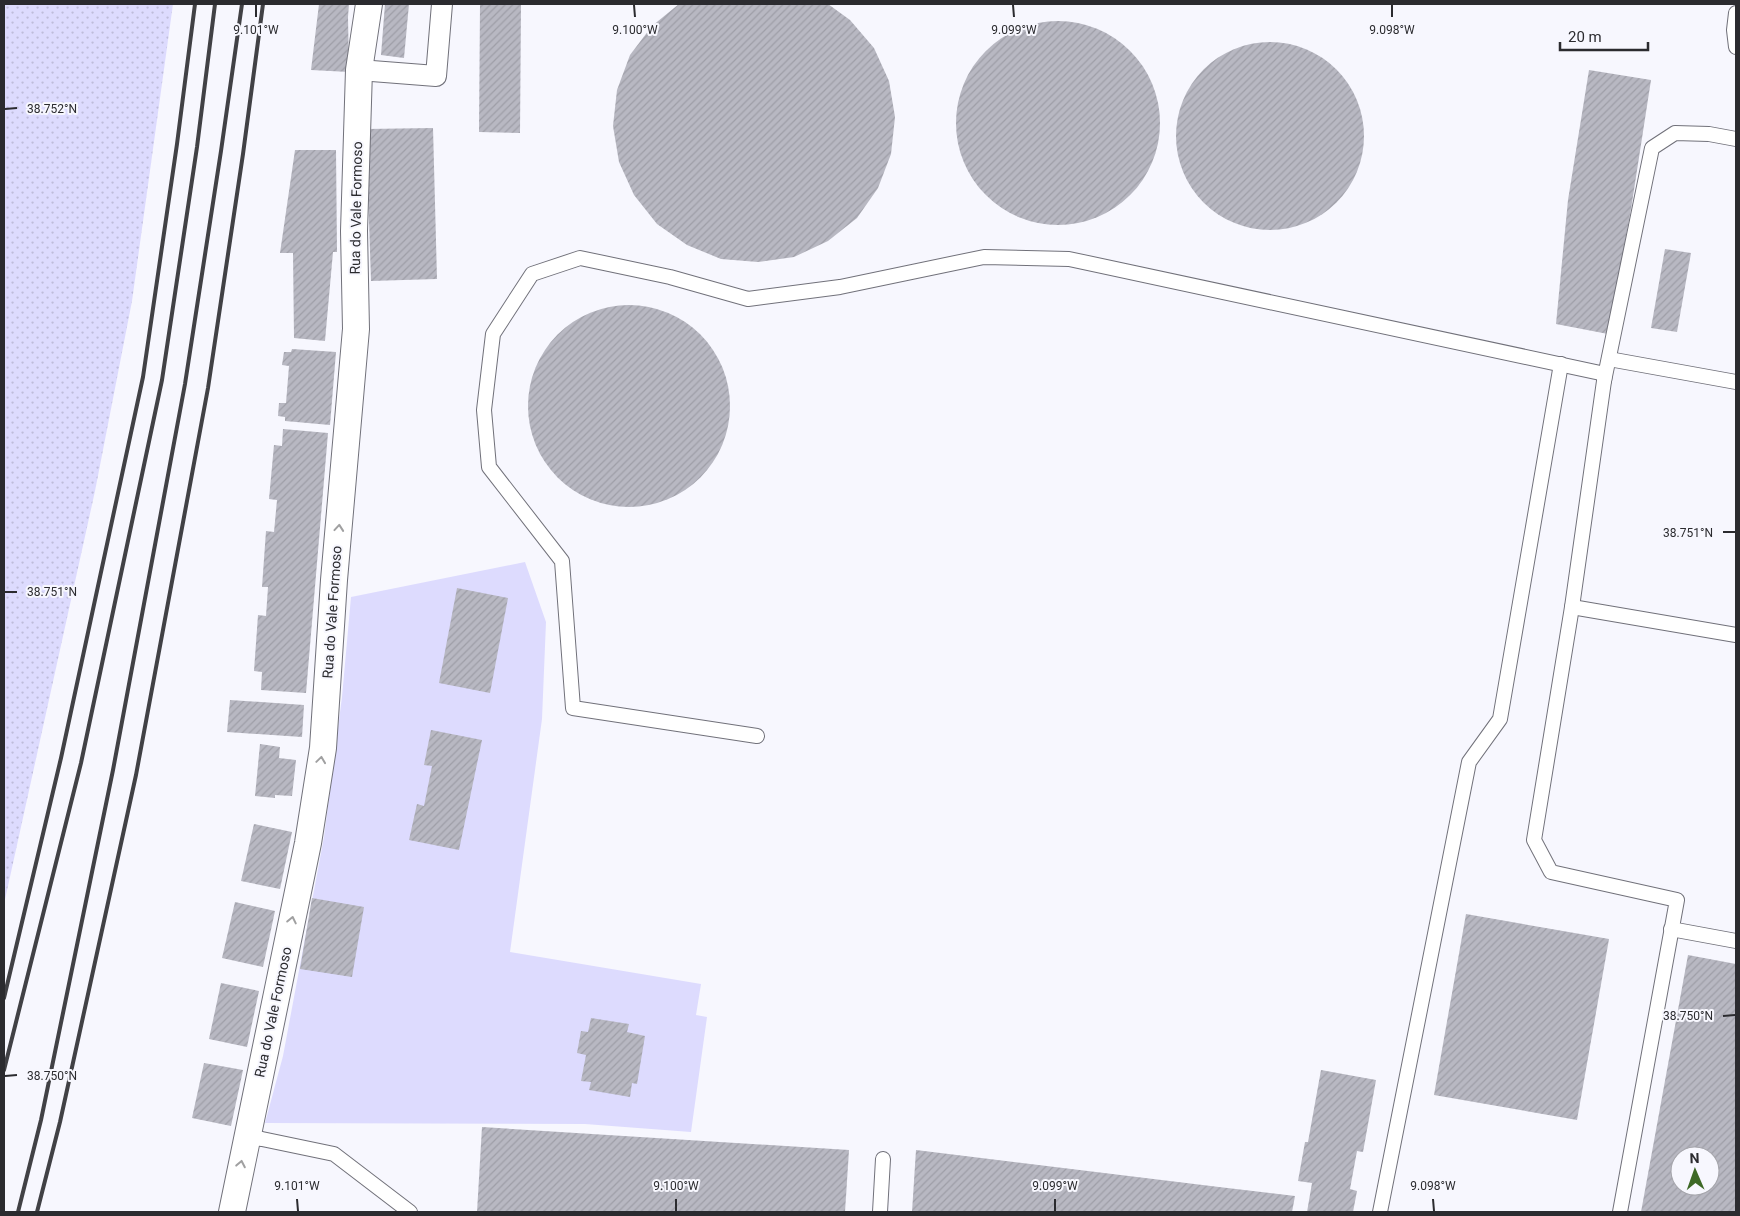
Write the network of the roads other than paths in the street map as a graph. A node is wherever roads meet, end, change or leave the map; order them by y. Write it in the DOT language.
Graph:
graph roads {
  1 [pos="369,4"];
  2 [pos="442,4"];
  3 [pos="1736,13"];
  4 [pos="1736,47"];
  5 [pos="359,70"];
  6 [pos="1736,139"];
  7 [pos="1609,359"];
  8 [pos="1562,364"];
  9 [pos="1736,382"];
  10 [pos="1604,384"];
  11 [pos="1572,607"];
  12 [pos="1736,636"];
  13 [pos="757,736"];
  14 [pos="1671,929"];
  15 [pos="1736,941"];
  16 [pos="247,1138"];
  17 [pos="883,1159"];
  18 [pos="232,1212"];
  19 [pos="410,1212"];
  20 [pos="880,1212"];
  21 [pos="1380,1212"];
  22 [pos="1620,1212"];
  1 -- 5 [label="street, Rua do Vale Formoso"];
  2 -- 5 [label="street"];
  3 -- 4 [label="lane"];
  16 -- 5 [label="street, Rua do Vale Formoso, one-way"];
  6 -- 7 [label="lane"];
  7 -- 9 [label="lane"];
  7 -- 10 [label="lane"];
  8 -- 10 [label="lane"];
  8 -- 13 [label="lane"];
  8 -- 21 [label="lane"];
  10 -- 11 [label="lane"];
  11 -- 12 [label="lane"];
  11 -- 14 [label="lane"];
  14 -- 15 [label="lane"];
  14 -- 22 [label="lane"];
  18 -- 16 [label="street, Rua do Vale Formoso, one-way"];
  16 -- 19 [label="lane"];
  17 -- 20 [label="lane"];
}
